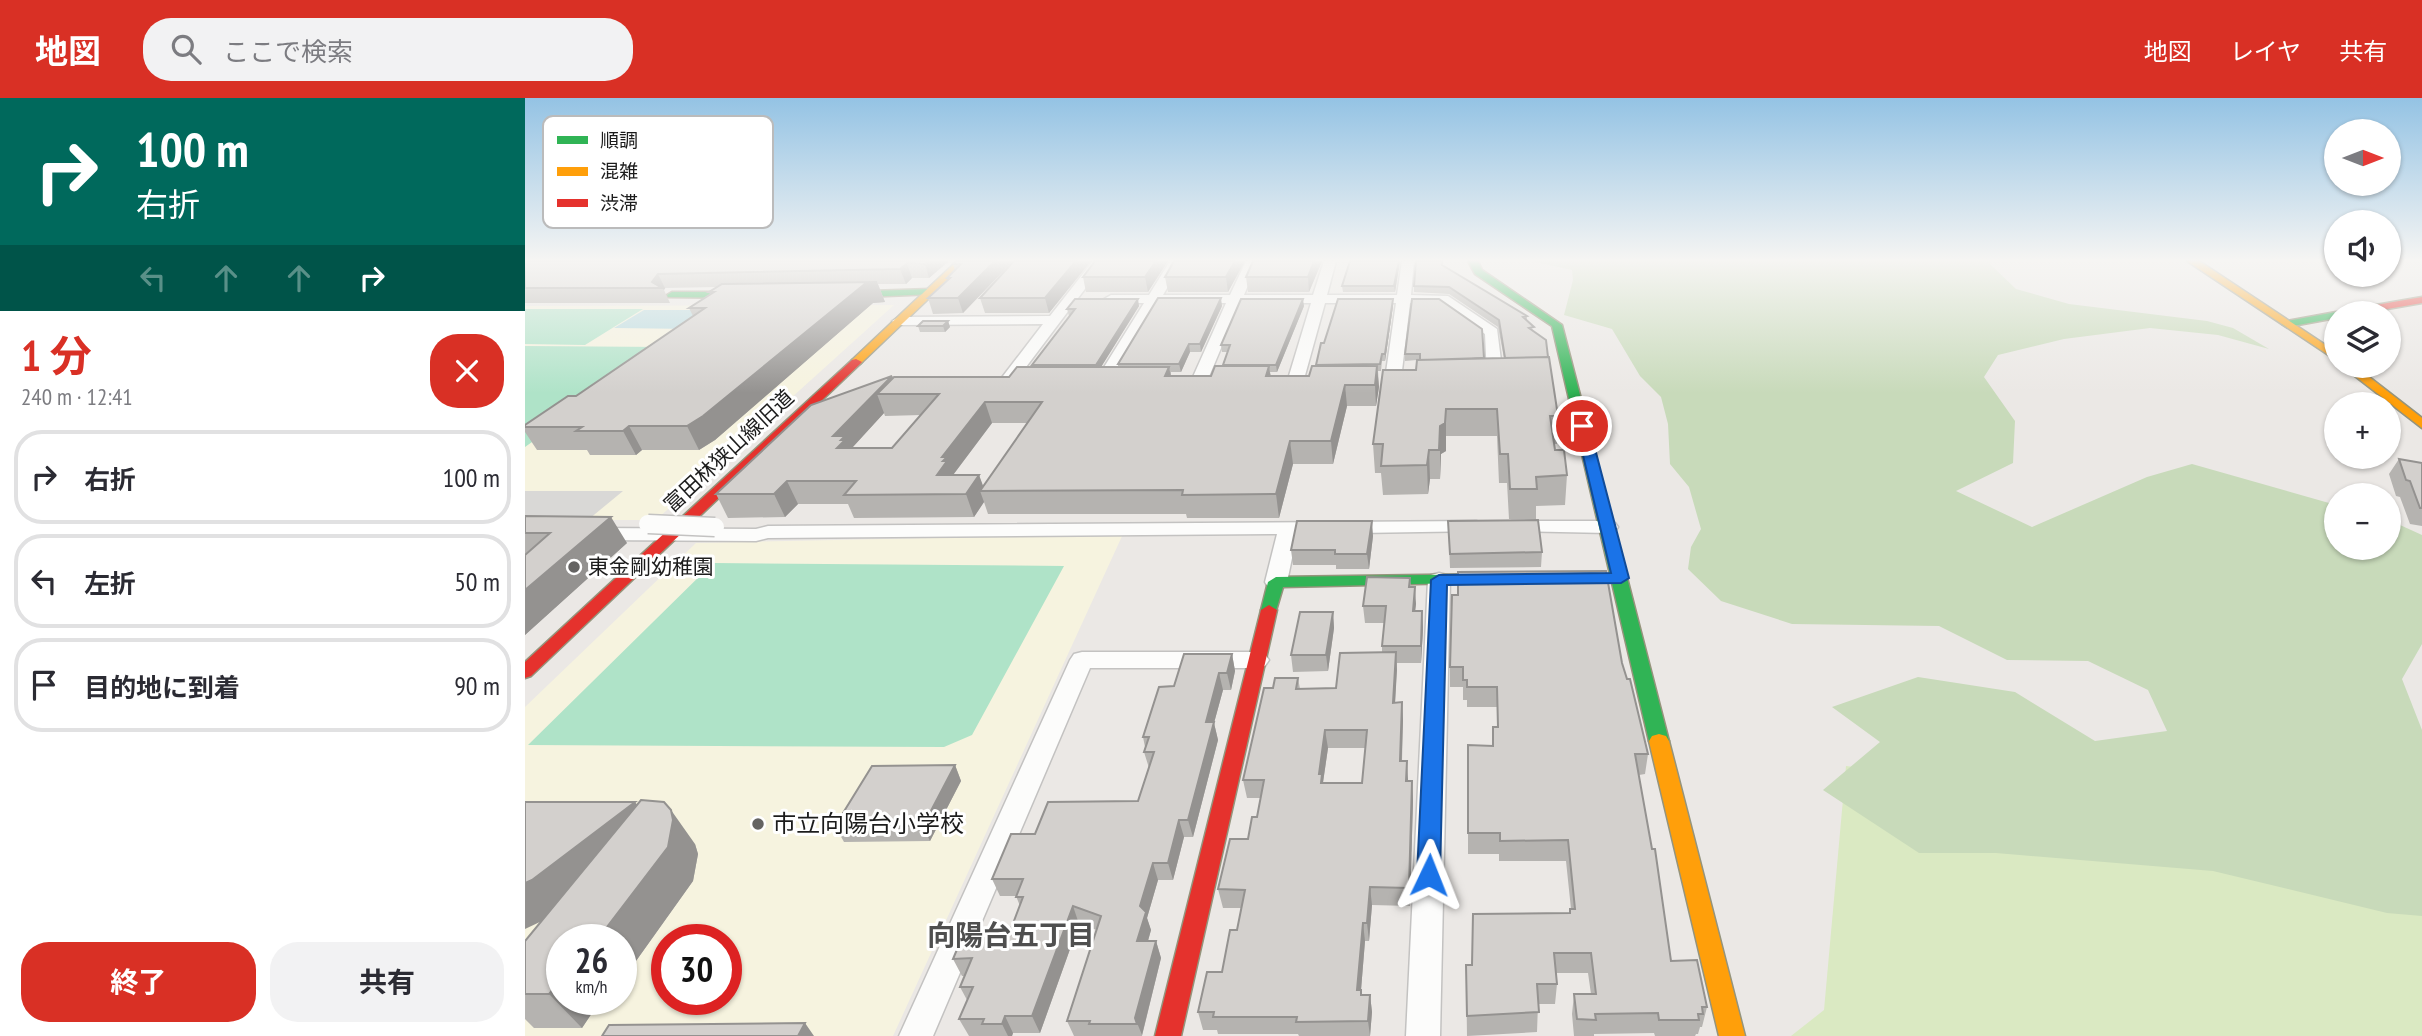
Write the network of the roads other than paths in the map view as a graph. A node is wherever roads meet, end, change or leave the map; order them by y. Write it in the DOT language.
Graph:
graph roads {
  1 [pos="916,305"];
  2 [pos="982,305"];
  3 [pos="1075,305"];
  4 [pos="1150,305"];
  5 [pos="1232,305"];
  6 [pos="1317,305"];
  7 [pos="1402,305"];
  8 [pos="1452,305"];
  9 [pos="1527,305"];
  10 [pos="2258,305"];
  11 [pos="2324,317"];
  12 [pos="1053,320"];
  13 [pos="899,321"];
  14 [pos="967,321"];
  15 [pos="2287,324"];
  16 [pos="2324,350"];
  17 [pos="1494,377"];
  18 [pos="2363,378"];
  19 [pos="1200,379"];
  20 [pos="1296,379"];
  21 [pos="1393,379"];
  22 [pos="1035,380"];
  23 [pos="1104,380"];
  24 [pos="2422,424"];
  25 [pos="1608,527"];
  26 [pos="1288,528"];
  27 [pos="902,529"];
  28 [pos="671,534"];
  29 [pos="1509,579"];
  30 [pos="1439,580"];
  31 [pos="1276,582"];
  32 [pos="1257,660"];
  33 [pos="525,672"];
  34 [pos="916,1036"];
  35 [pos="1168,1036"];
  36 [pos="1423,1036"];
  37 [pos="1732,1036"];
  1 -- 13 [label="street, 富田林狭山線旧道"];
  2 -- 14 [label="street"];
  3 -- 12 [label="street"];
  4 -- 23 [label="street"];
  5 -- 19 [label="street"];
  6 -- 20 [label="street"];
  7 -- 21 [label="street"];
  8 -- 17 [label="street"];
  9 -- 25 [label="street"];
  10 -- 15 [label="street"];
  11 -- 15 [label="street"];
  12 -- 14 [label="street"];
  12 -- 22 [label="street"];
  13 -- 14 [label="street"];
  13 -- 28 [label="street, 富田林狭山線旧道"];
  15 -- 16 [label="street"];
  18 -- 24 [label="street"];
  25 -- 26 [label="street"];
  25 -- 37 [label="street"];
  26 -- 27 [label="street"];
  26 -- 31 [label="street"];
  27 -- 28 [label="street"];
  27 -- 28 [label="street, bridge"];
  28 -- 33 [label="street, 富田林狭山線旧道"];
  29 -- 30 [label="street"];
  30 -- 31 [label="street"];
  30 -- 36 [label="street"];
  31 -- 32 [label="street"];
  32 -- 34 [label="street"];
  32 -- 35 [label="street"];
}
